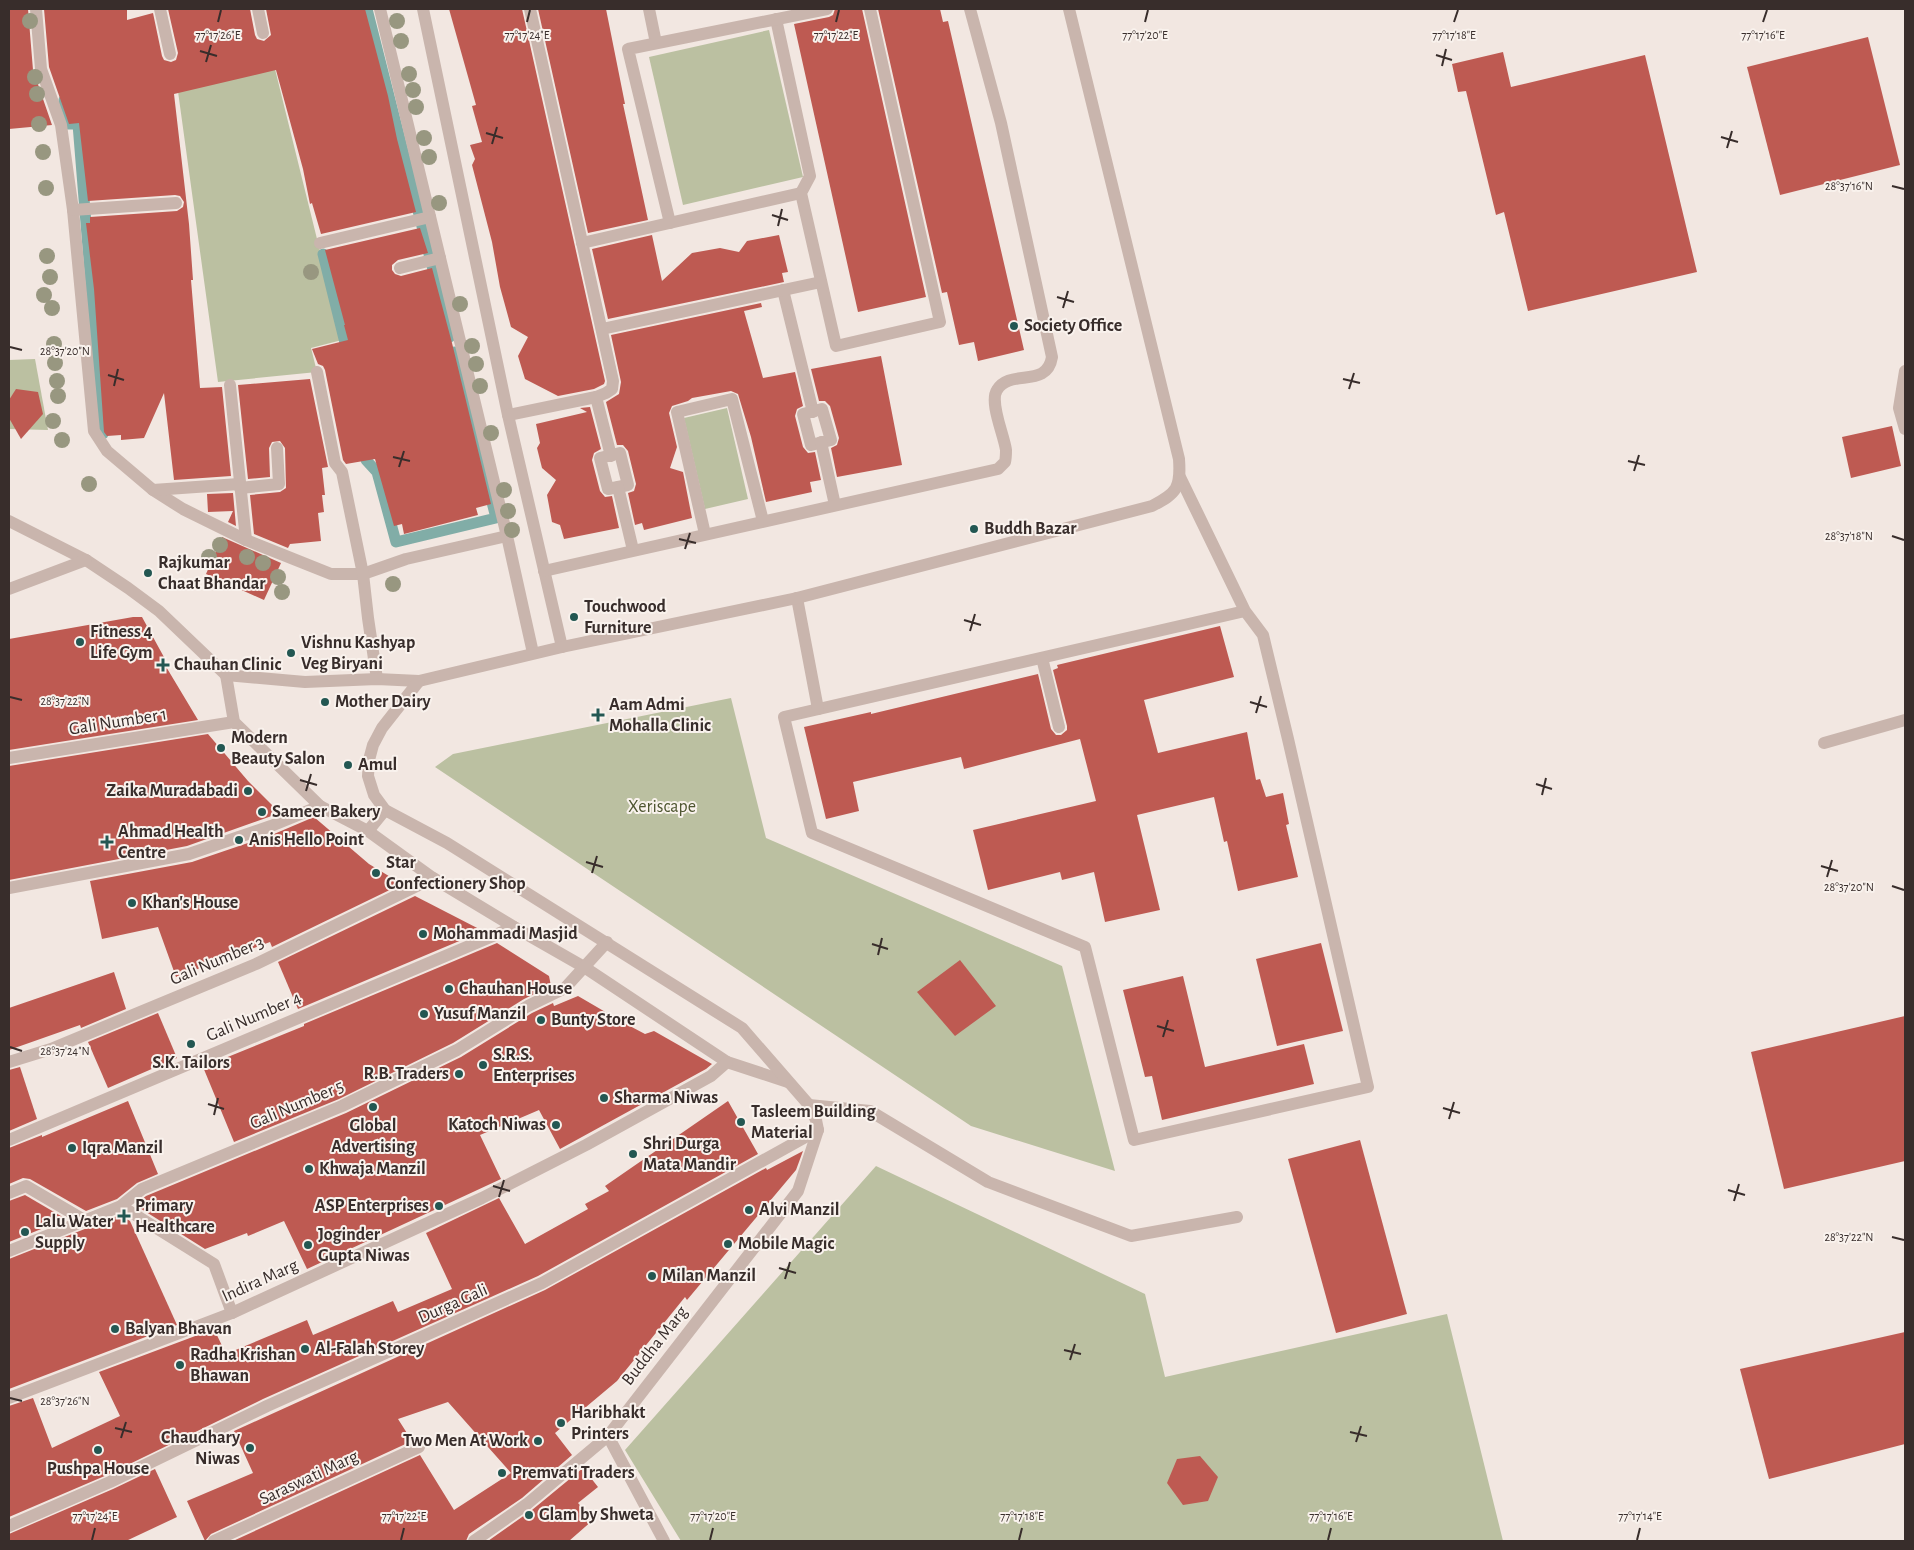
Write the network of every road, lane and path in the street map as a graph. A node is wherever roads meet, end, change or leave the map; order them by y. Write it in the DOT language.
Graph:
graph roads {
  1 [pos="36,9"];
  2 [pos="160,9"];
  3 [pos="258,9"];
  4 [pos="380,9"];
  5 [pos="423,9"];
  6 [pos="530,9"];
  7 [pos="649,9"];
  8 [pos="827,9"];
  9 [pos="870,9"];
  10 [pos="970,9"];
  11 [pos="1069,9"];
  12 [pos="776,19"];
  13 [pos="263,33"];
  14 [pos="656,43"];
  15 [pos="170,54"];
  16 [pos="801,193"];
  17 [pos="176,203"];
  18 [pos="73,210"];
  19 [pos="430,217"];
  20 [pos="670,223"];
  21 [pos="320,243"];
  22 [pos="582,243"];
  23 [pos="440,258"];
  24 [pos="400,268"];
  25 [pos="821,282"];
  26 [pos="783,290"];
  27 [pos="602,329"];
  28 [pos="1905,371"];
  29 [pos="317,372"];
  30 [pos="230,385"];
  31 [pos="596,397"];
  32 [pos="813,412"];
  33 [pos="508,415"];
  34 [pos="1905,429"];
  35 [pos="821,442"];
  36 [pos="277,448"];
  37 [pos="610,456"];
  38 [pos="1180,477"];
  39 [pos="239,486"];
  40 [pos="618,487"];
  41 [pos="153,490"];
  42 [pos="835,505"];
  43 [pos="9,521"];
  44 [pos="762,521"];
  45 [pos="705,534"];
  46 [pos="508,536"];
  47 [pos="246,540"];
  48 [pos="633,550"];
  49 [pos="86,560"];
  50 [pos="544,571"];
  51 [pos="363,574"];
  52 [pos="9,589"];
  53 [pos="797,598"];
  54 [pos="1245,611"];
  55 [pos="562,647"];
  56 [pos="533,654"];
  57 [pos="1042,658"];
  58 [pos="226,674"];
  59 [pos="377,679"];
  60 [pos="419,681"];
  61 [pos="818,709"];
  62 [pos="1905,720"];
  63 [pos="234,722"];
  64 [pos="1059,727"];
  65 [pos="1824,743"];
  66 [pos="9,758"];
  67 [pos="320,806"];
  68 [pos="385,810"];
  69 [pos="368,831"];
  70 [pos="433,878"];
  71 [pos="9,888"];
  72 [pos="514,927"];
  73 [pos="607,942"];
  74 [pos="584,966"];
  75 [pos="9,1062"];
  76 [pos="727,1062"];
  77 [pos="791,1082"];
  78 [pos="809,1105"];
  79 [pos="818,1130"];
  80 [pos="9,1140"];
  81 [pos="9,1193"];
  82 [pos="121,1206"];
  83 [pos="1237,1217"];
  84 [pos="84,1220"];
  85 [pos="9,1251"];
  86 [pos="232,1313"];
  87 [pos="9,1398"];
  88 [pos="608,1436"];
  89 [pos="419,1447"];
  90 [pos="9,1526"];
  91 [pos="214,1541"];
  92 [pos="474,1541"];
  93 [pos="664,1541"];
  1 -- 18 [label="street"];
  2 -- 15 [label="street"];
  3 -- 13 [label="street"];
  4 -- 19 [label="street"];
  5 -- 33 [label="street"];
  6 -- 22 [label="street"];
  7 -- 14 [label="street"];
  8 -- 12 [label="street"];
  9 -- 25 [label="street"];
  10 -- 42 [label="street"];
  11 -- 38 [label="street"];
  12 -- 14 [label="street"];
  12 -- 16 [label="street"];
  14 -- 20 [label="street"];
  16 -- 20 [label="street"];
  16 -- 25 [label="street"];
  17 -- 18 [label="street"];
  18 -- 41 [label="street"];
  19 -- 21 [label="street"];
  19 -- 23 [label="street"];
  20 -- 22 [label="street"];
  22 -- 27 [label="street"];
  23 -- 24 [label="street"];
  23 -- 46 [label="street"];
  25 -- 26 [label="street"];
  26 -- 27 [label="street"];
  26 -- 32 [label="street"];
  27 -- 31 [label="street"];
  28 -- 34 [label="street"];
  29 -- 51 [label="street"];
  30 -- 39 [label="street"];
  31 -- 33 [label="street"];
  31 -- 37 [label="street"];
  32 -- 35 [label="street"];
  32 -- 35 [label="street"];
  33 -- 50 [label="street"];
  35 -- 42 [label="street"];
  36 -- 39 [label="street"];
  37 -- 40 [label="street"];
  37 -- 40 [label="street"];
  38 -- 53 [label="street"];
  38 -- 54 [label="street"];
  39 -- 41 [label="street"];
  39 -- 47 [label="street"];
  40 -- 48 [label="street"];
  41 -- 47 [label="street"];
  42 -- 44 [label="street"];
  43 -- 49 [label="street"];
  44 -- 45 [label="street"];
  44 -- 45 [label="street"];
  45 -- 48 [label="street"];
  46 -- 51 [label="street"];
  46 -- 56 [label="street"];
  47 -- 51 [label="street"];
  48 -- 50 [label="street"];
  49 -- 52 [label="street"];
  49 -- 58 [label="street"];
  50 -- 55 [label="street"];
  51 -- 59 [label="street"];
  53 -- 55 [label="street"];
  53 -- 61 [label="street"];
  54 -- 57 [label="street"];
  54 -- 61 [label="street"];
  55 -- 56 [label="street"];
  56 -- 60 [label="street"];
  57 -- 61 [label="street"];
  57 -- 64 [label="street"];
  58 -- 59 [label="street"];
  58 -- 63 [label="street"];
  59 -- 60 [label="street"];
  60 -- 68 [label="street"];
  62 -- 65 [label="street"];
  63 -- 66 [label="street, Gali Number 1"];
  63 -- 67 [label="street"];
  67 -- 69 [label="street"];
  67 -- 71 [label="street"];
  68 -- 69 [label="street"];
  68 -- 73 [label="street"];
  69 -- 70 [label="street"];
  70 -- 72 [label="street"];
  70 -- 75 [label="street, Gali Number 3"];
  72 -- 74 [label="street"];
  72 -- 80 [label="street, Gali Number 4"];
  73 -- 74 [label="street, Gali Number 5"];
  73 -- 77 [label="street"];
  74 -- 76 [label="street"];
  74 -- 82 [label="street, Gali Number 5"];
  76 -- 77 [label="street"];
  76 -- 86 [label="street, Indira Marg"];
  77 -- 78 [label="street"];
  78 -- 79 [label="street"];
  78 -- 83 [label="street"];
  79 -- 88 [label="street, Buddha Marg"];
  79 -- 90 [label="street, Durga Gali"];
  81 -- 84 [label="street"];
  82 -- 84 [label="street, Gali Number 5"];
  82 -- 86 [label="street"];
  84 -- 85 [label="street, Gali Number 5"];
  86 -- 87 [label="street, Indira Marg"];
  88 -- 92 [label="street, Buddha Marg"];
  88 -- 93 [label="street"];
  89 -- 91 [label="street, Saraswati Marg"];
}
